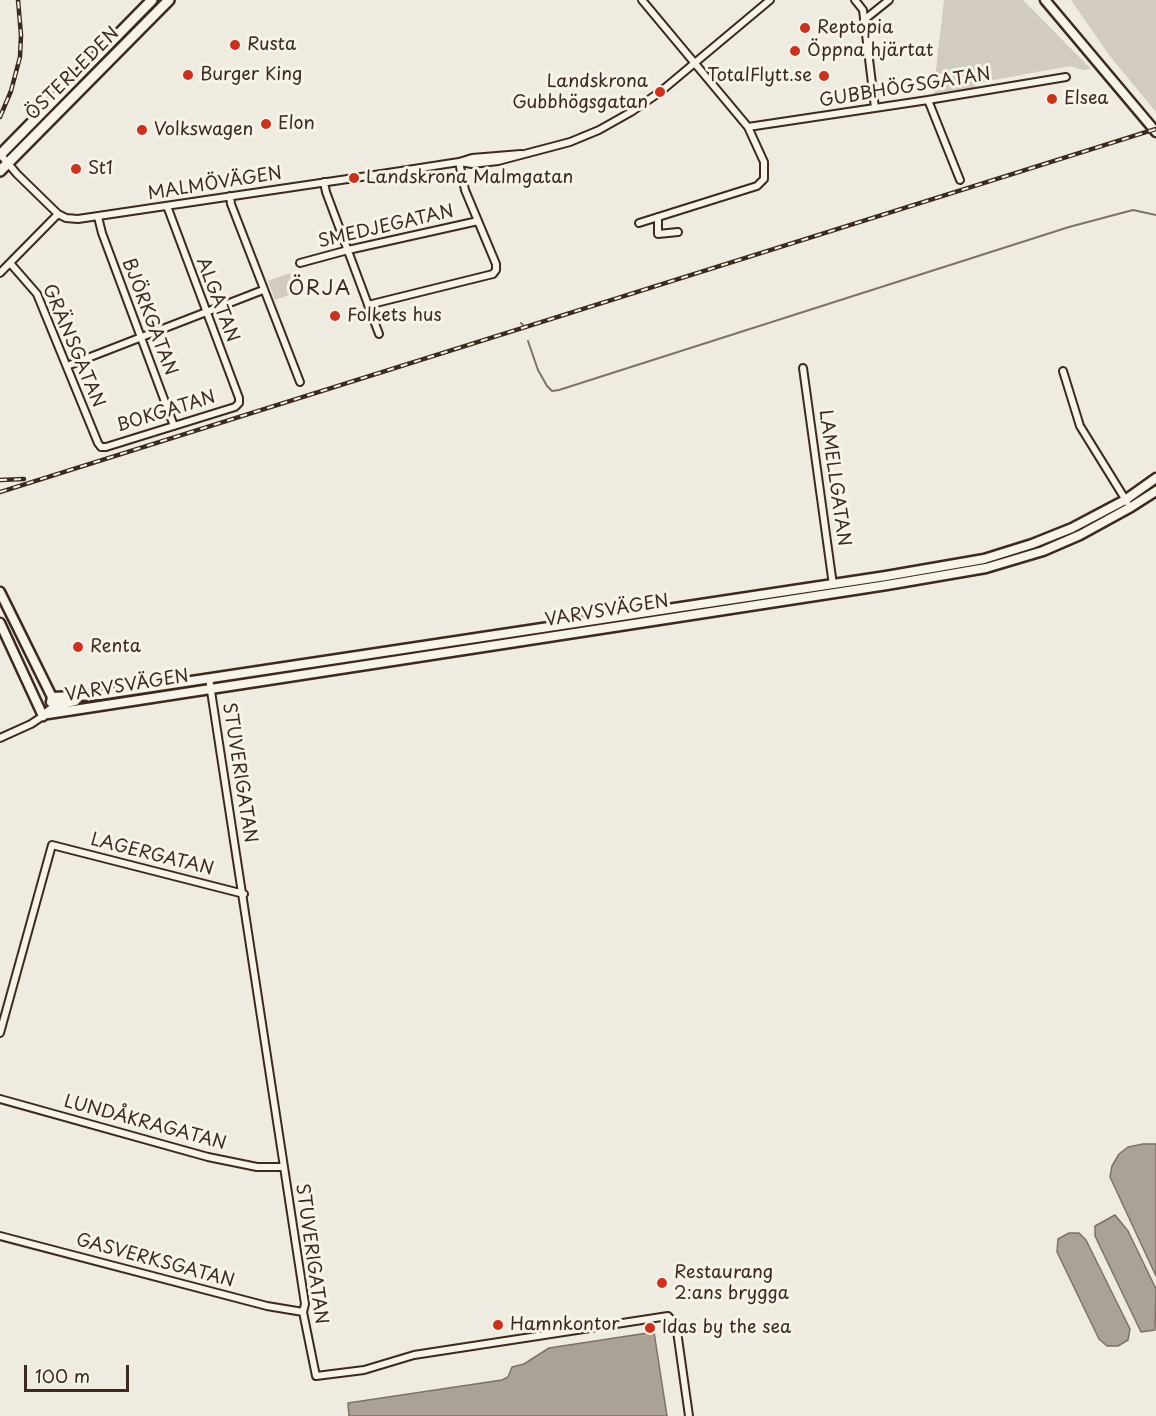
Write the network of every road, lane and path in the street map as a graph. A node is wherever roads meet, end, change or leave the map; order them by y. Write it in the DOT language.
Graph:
graph roads {
  1 [pos="152,0"];
  2 [pos="169,0"];
  3 [pos="642,0"];
  4 [pos="770,0"];
  5 [pos="855,0"];
  6 [pos="888,0"];
  7 [pos="1045,0"];
  8 [pos="864,20"];
  9 [pos="695,63"];
  10 [pos="1066,77"];
  11 [pos="928,100"];
  12 [pos="875,108"];
  13 [pos="748,127"];
  14 [pos="1156,132"];
  15 [pos="0,154"];
  16 [pos="459,162"];
  17 [pos="7,164"];
  18 [pos="0,171"];
  19 [pos="960,180"];
  20 [pos="324,182"];
  21 [pos="230,196"];
  22 [pos="167,206"];
  23 [pos="58,214"];
  24 [pos="98,217"];
  25 [pos="658,217"];
  26 [pos="478,221"];
  27 [pos="639,223"];
  28 [pos="678,232"];
  29 [pos="348,250"];
  30 [pos="10,263"];
  31 [pos="300,263"];
  32 [pos="0,273"];
  33 [pos="264,290"];
  34 [pos="368,305"];
  35 [pos="206,312"];
  36 [pos="380,333"];
  37 [pos="141,338"];
  38 [pos="67,366"];
  39 [pos="803,368"];
  40 [pos="1063,371"];
  41 [pos="300,382"];
  42 [pos="239,403"];
  43 [pos="174,426"];
  44 [pos="101,447"];
  45 [pos="1156,478"];
  46 [pos="1156,491"];
  47 [pos="1128,504"];
  48 [pos="834,587"];
  49 [pos="0,592"];
  50 [pos="0,622"];
  51 [pos="209,678"];
  52 [pos="211,689"];
  53 [pos="99,695"];
  54 [pos="52,697"];
  55 [pos="46,715"];
  56 [pos="0,738"];
  57 [pos="244,894"];
  58 [pos="0,1033"];
  59 [pos="0,1099"];
  60 [pos="283,1167"];
  61 [pos="0,1236"];
  62 [pos="303,1312"];
  63 [pos="689,1416"];
  1 -- 15 [label="main road, ÖSTERLEDEN"];
  2 -- 17 [label="main road, ÖSTERLEDEN"];
  3 -- 9 [label="street"];
  4 -- 9 [label="street, MALMÖVÄGEN"];
  5 -- 8 [label="street"];
  6 -- 8 [label="street"];
  7 -- 14 [label="main road"];
  8 -- 12 [label="street"];
  9 -- 13 [label="street"];
  9 -- 16 [label="street, MALMÖVÄGEN"];
  10 -- 11 [label="street, GUBBHÖGSGATAN"];
  11 -- 12 [label="street, GUBBHÖGSGATAN"];
  11 -- 19 [label="street"];
  12 -- 13 [label="street, GUBBHÖGSGATAN"];
  13 -- 25 [label="street"];
  15 -- 17 [label="street"];
  16 -- 20 [label="street, MALMÖVÄGEN"];
  16 -- 26 [label="street"];
  17 -- 18 [label="main road, ÖSTERLEDEN"];
  17 -- 23 [label="street"];
  20 -- 21 [label="street, MALMÖVÄGEN"];
  20 -- 29 [label="street"];
  21 -- 22 [label="street, MALMÖVÄGEN"];
  21 -- 33 [label="street"];
  22 -- 24 [label="street, MALMÖVÄGEN"];
  22 -- 35 [label="street, ALGATAN"];
  23 -- 24 [label="street, MALMÖVÄGEN"];
  23 -- 30 [label="street"];
  24 -- 37 [label="street, BJÖRKGATAN"];
  25 -- 27 [label="street"];
  25 -- 28 [label="street"];
  26 -- 29 [label="street, SMEDJEGATAN"];
  26 -- 34 [label="street"];
  29 -- 31 [label="street, SMEDJEGATAN"];
  29 -- 34 [label="street"];
  30 -- 32 [label="street"];
  30 -- 38 [label="street, GRÄNSGATAN"];
  33 -- 35 [label="street"];
  33 -- 41 [label="street"];
  34 -- 36 [label="street"];
  35 -- 37 [label="street"];
  35 -- 42 [label="street, ALGATAN"];
  37 -- 38 [label="street"];
  37 -- 43 [label="street, BJÖRKGATAN"];
  38 -- 44 [label="street, GRÄNSGATAN"];
  39 -- 48 [label="street, LAMELLGATAN"];
  40 -- 47 [label="street"];
  42 -- 43 [label="street, BOKGATAN"];
  43 -- 44 [label="street, BOKGATAN"];
  45 -- 47 [label="main road, VARVSVÄGEN"];
  46 -- 47 [label="main road, VARVSVÄGEN"];
  47 -- 48 [label="main road, VARVSVÄGEN"];
  48 -- 51 [label="main road, VARVSVÄGEN"];
  48 -- 52 [label="main road, VARVSVÄGEN"];
  49 -- 54 [label="main road"];
  50 -- 55 [label="main road"];
  51 -- 52 [label="street, STUVERIGATAN"];
  51 -- 53 [label="main road, VARVSVÄGEN"];
  52 -- 55 [label="main road, VARVSVÄGEN"];
  52 -- 57 [label="street, STUVERIGATAN"];
  53 -- 54 [label="main road, VARVSVÄGEN"];
  53 -- 55 [label="main road, VARVSVÄGEN"];
  54 -- 55 [label="main road"];
  55 -- 56 [label="street, VARVSVÄGEN"];
  57 -- 58 [label="street, LAGERGATAN"];
  57 -- 60 [label="street, STUVERIGATAN"];
  59 -- 60 [label="street, LUNDÅKRAGATAN"];
  60 -- 62 [label="street, STUVERIGATAN"];
  61 -- 62 [label="street, GASVERKSGATAN"];
  62 -- 63 [label="street, STUVERIGATAN"];
}
